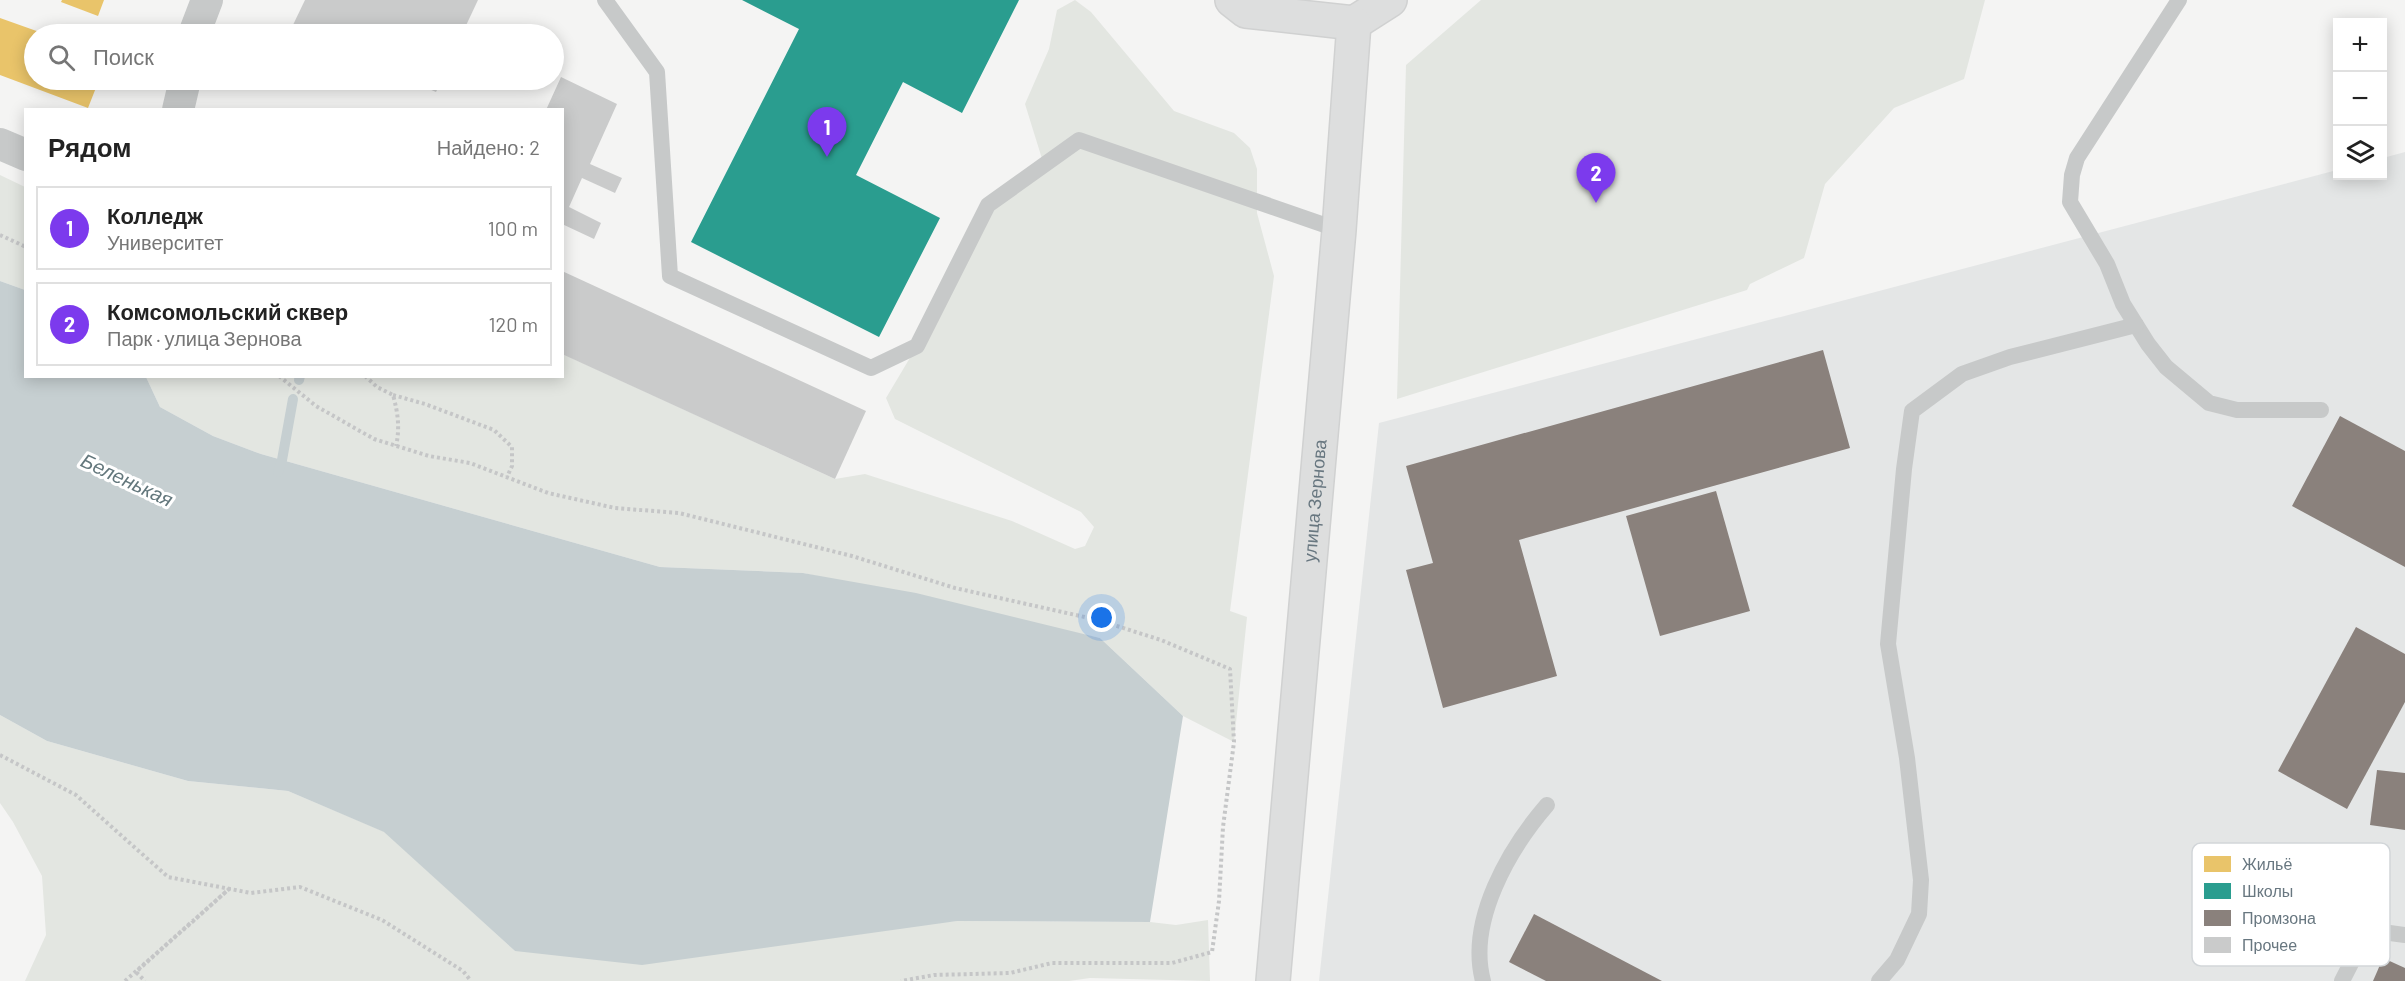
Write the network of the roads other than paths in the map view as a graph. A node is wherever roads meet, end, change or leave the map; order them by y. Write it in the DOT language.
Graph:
graph roads {
  1 [pos="207,0"];
  2 [pos="605,0"];
  3 [pos="1232,0"];
  4 [pos="1390,0"];
  5 [pos="2179,0"];
  6 [pos="1354,23"];
  7 [pos="198,24"];
  8 [pos="183,90"];
  9 [pos="178,108"];
  10 [pos="0,144"];
  11 [pos="24,154"];
  12 [pos="1339,230"];
  13 [pos="2136,325"];
  14 [pos="2321,410"];
  15 [pos="1547,806"];
  16 [pos="2390,933"];
  17 [pos="2405,935"];
  18 [pos="2350,966"];
  19 [pos="1273,981"];
  20 [pos="1483,981"];
  21 [pos="1879,981"];
  22 [pos="2342,981"];
  1 -- 7 [label="street"];
  2 -- 12 [label="lane"];
  3 -- 6 [label="main road"];
  4 -- 6 [label="main road"];
  5 -- 13 [label="lane"];
  6 -- 12 [label="main road, улица Зернова"];
  8 -- 9 [label="street"];
  10 -- 11 [label="street"];
  12 -- 19 [label="main road, улица Зернова"];
  13 -- 14 [label="lane"];
  13 -- 21 [label="lane"];
  15 -- 20 [label="lane"];
  16 -- 17 [label="lane"];
  18 -- 22 [label="lane"];
}
